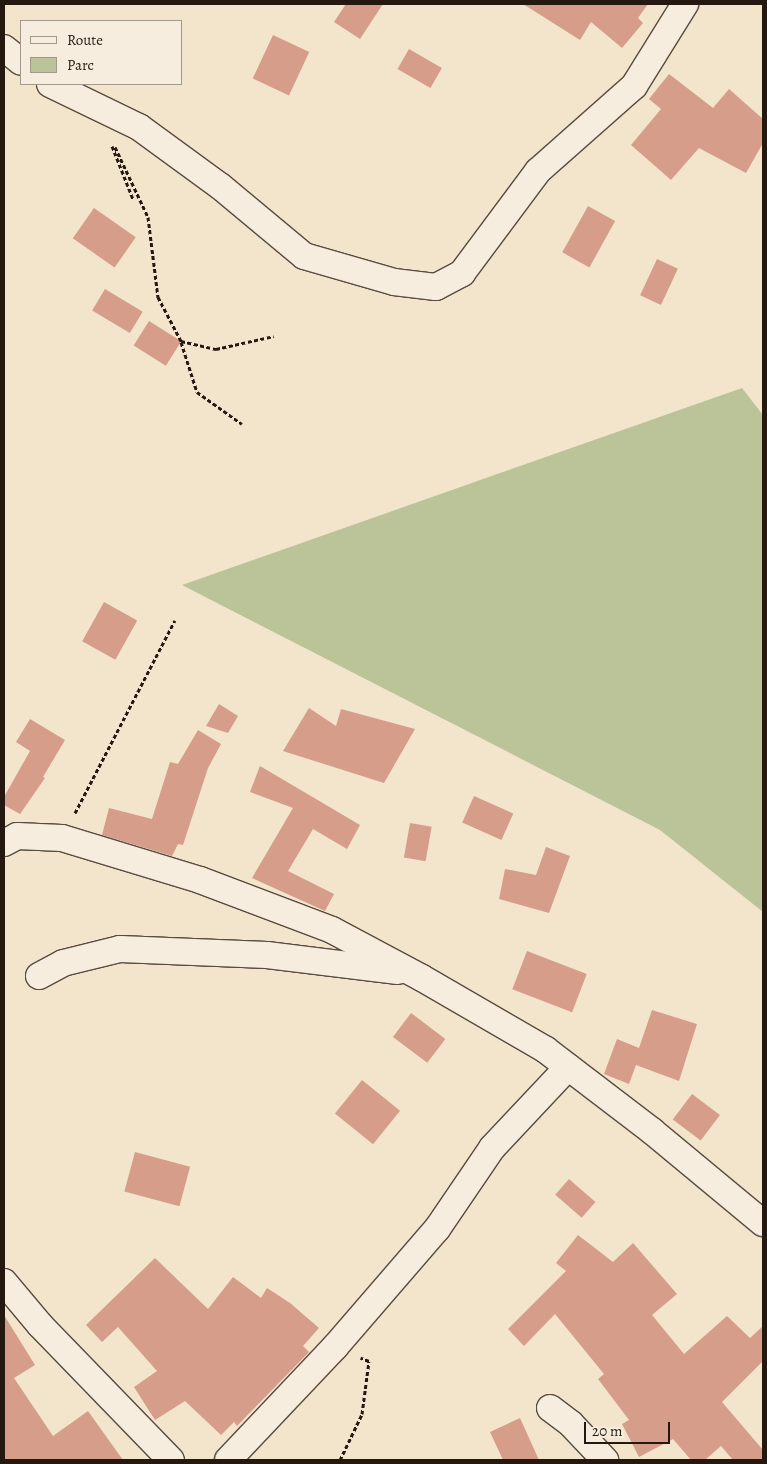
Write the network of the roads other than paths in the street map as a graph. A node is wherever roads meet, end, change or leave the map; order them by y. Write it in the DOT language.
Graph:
graph roads {
  1 [pos="685,4"];
  2 [pos="4,48"];
  3 [pos="20,61"];
  4 [pos="52,85"];
  5 [pos="4,843"];
  6 [pos="414,973"];
  7 [pos="40,976"];
  8 [pos="568,1067"];
  9 [pos="763,1223"];
  10 [pos="4,1282"];
  11 [pos="550,1408"];
  12 [pos="172,1460"];
  13 [pos="228,1460"];
  14 [pos="605,1460"];
  1 -- 4 [label="street"];
  2 -- 3 [label="street"];
  5 -- 6 [label="street"];
  6 -- 7 [label="street"];
  6 -- 8 [label="street"];
  8 -- 9 [label="street"];
  8 -- 13 [label="street"];
  10 -- 12 [label="street"];
  11 -- 14 [label="street"];
}
